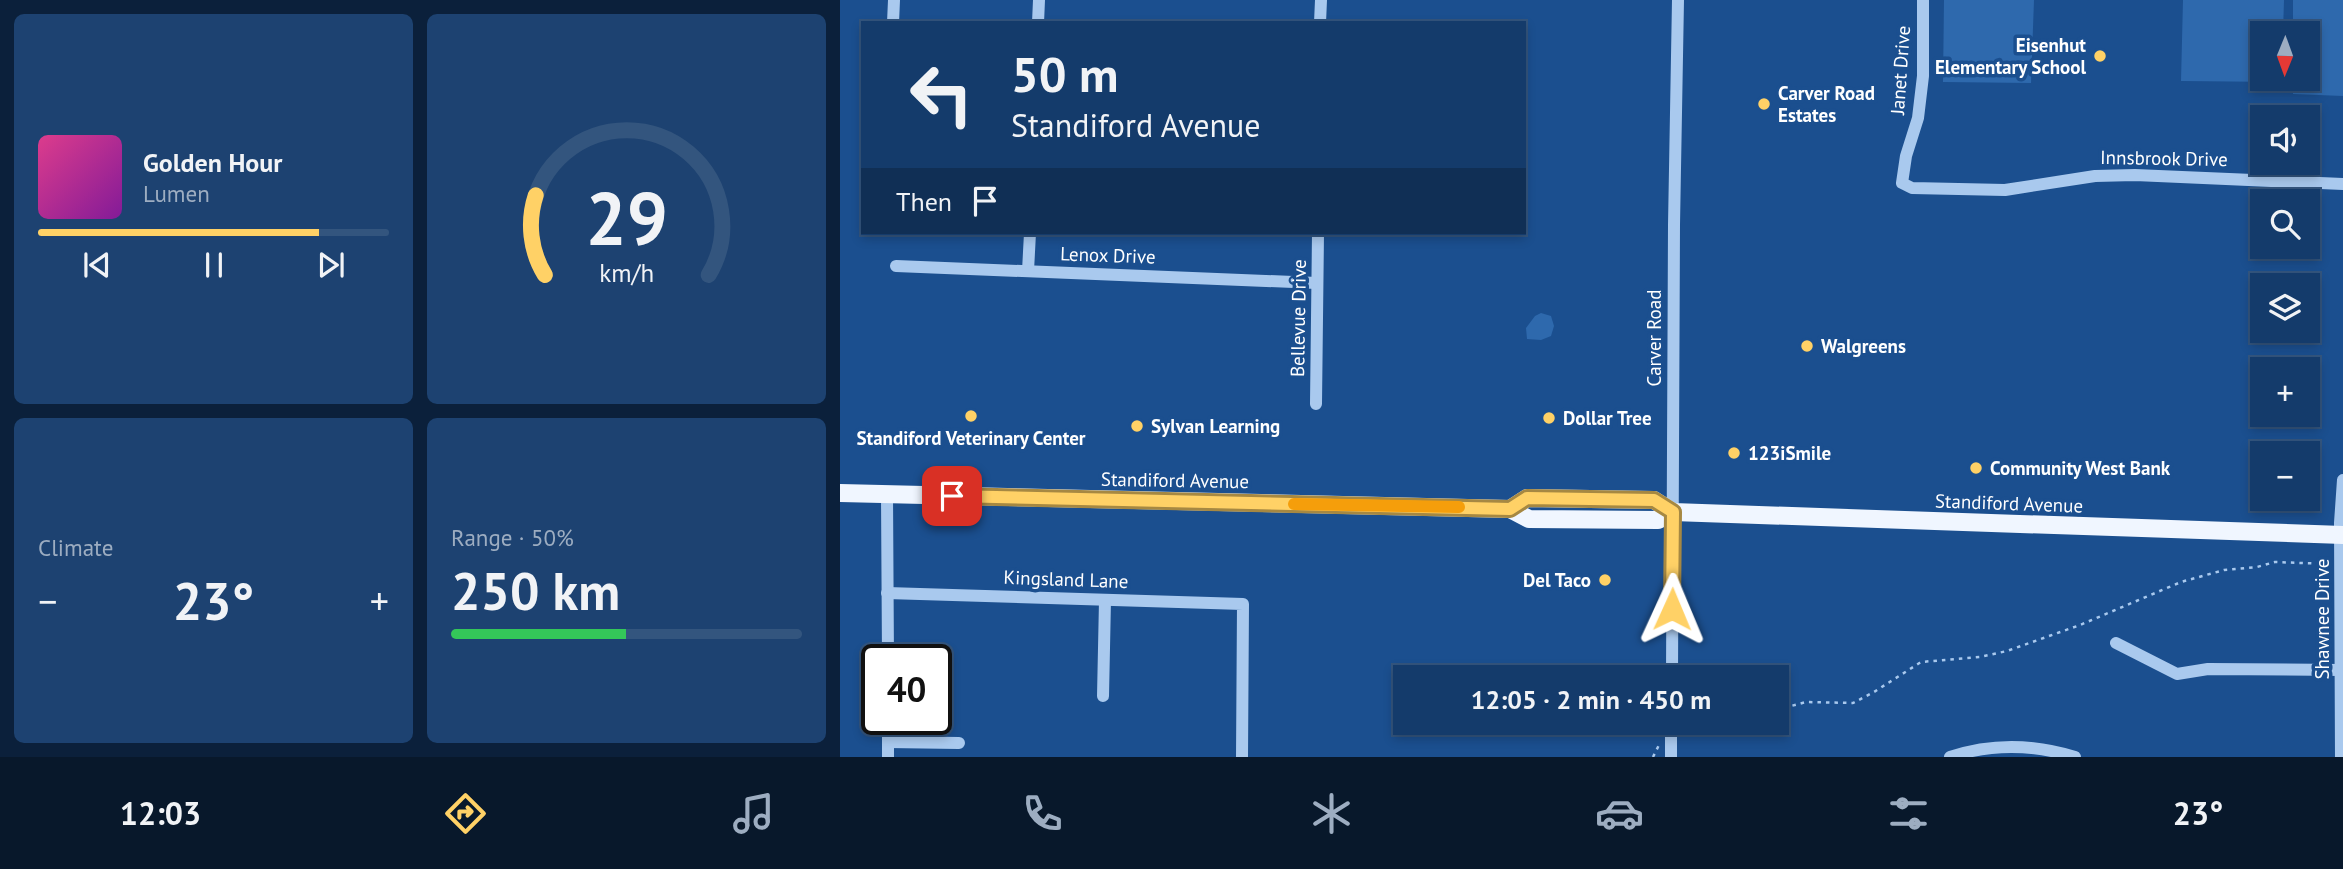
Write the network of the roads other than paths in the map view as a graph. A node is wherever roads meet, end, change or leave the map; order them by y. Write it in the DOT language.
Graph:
graph roads {
  1 [pos="894,0"];
  2 [pos="1038,0"];
  3 [pos="1321,0"];
  4 [pos="1678,0"];
  5 [pos="1923,0"];
  6 [pos="893,21"];
  7 [pos="1038,21"];
  8 [pos="1320,21"];
  9 [pos="1902,183"];
  10 [pos="2343,184"];
  11 [pos="1030,235"];
  12 [pos="1318,235"];
  13 [pos="896,266"];
  14 [pos="1028,271"];
  15 [pos="1317,283"];
  16 [pos="1316,404"];
  17 [pos="2343,480"];
  18 [pos="840,494"];
  19 [pos="887,495"];
  20 [pos="1673,512"];
  21 [pos="2342,535"];
  22 [pos="887,593"];
  23 [pos="1105,600"];
  24 [pos="2116,643"];
  25 [pos="888,644"];
  26 [pos="1672,665"];
  27 [pos="2342,670"];
  28 [pos="1102,696"];
  29 [pos="888,735"];
  30 [pos="1671,735"];
  31 [pos="888,742"];
  32 [pos="958,743"];
  33 [pos="888,757"];
  34 [pos="1242,757"];
  35 [pos="1671,757"];
  36 [pos="1951,757"];
  37 [pos="2075,757"];
  38 [pos="2341,757"];
  1 -- 6 [label="street"];
  2 -- 7 [label="street"];
  3 -- 8 [label="street"];
  4 -- 20 [label="street, Carver Road"];
  5 -- 9 [label="street, Janet Drive"];
  9 -- 10 [label="street, Innsbrook Drive"];
  11 -- 14 [label="street"];
  12 -- 15 [label="street, Bellevue Drive"];
  13 -- 14 [label="street, Lenox Drive"];
  14 -- 15 [label="street, Lenox Drive"];
  15 -- 16 [label="street, Bellevue Drive"];
  17 -- 21 [label="street, Shawnee Drive"];
  18 -- 19 [label="main road, Standiford Avenue"];
  19 -- 20 [label="main road, Standiford Avenue"];
  19 -- 22 [label="street"];
  20 -- 21 [label="main road, Standiford Avenue"];
  20 -- 26 [label="street, Carver Road"];
  21 -- 27 [label="street, Shawnee Drive"];
  22 -- 23 [label="street, Kingsland Lane"];
  22 -- 25 [label="street"];
  23 -- 28 [label="street"];
  23 -- 34 [label="street, Kingsland Lane"];
  24 -- 27 [label="street"];
  27 -- 38 [label="street, Shawnee Drive"];
  29 -- 31 [label="street"];
  30 -- 35 [label="street"];
  31 -- 32 [label="street"];
  31 -- 33 [label="street"];
  36 -- 37 [label="street"];
}
